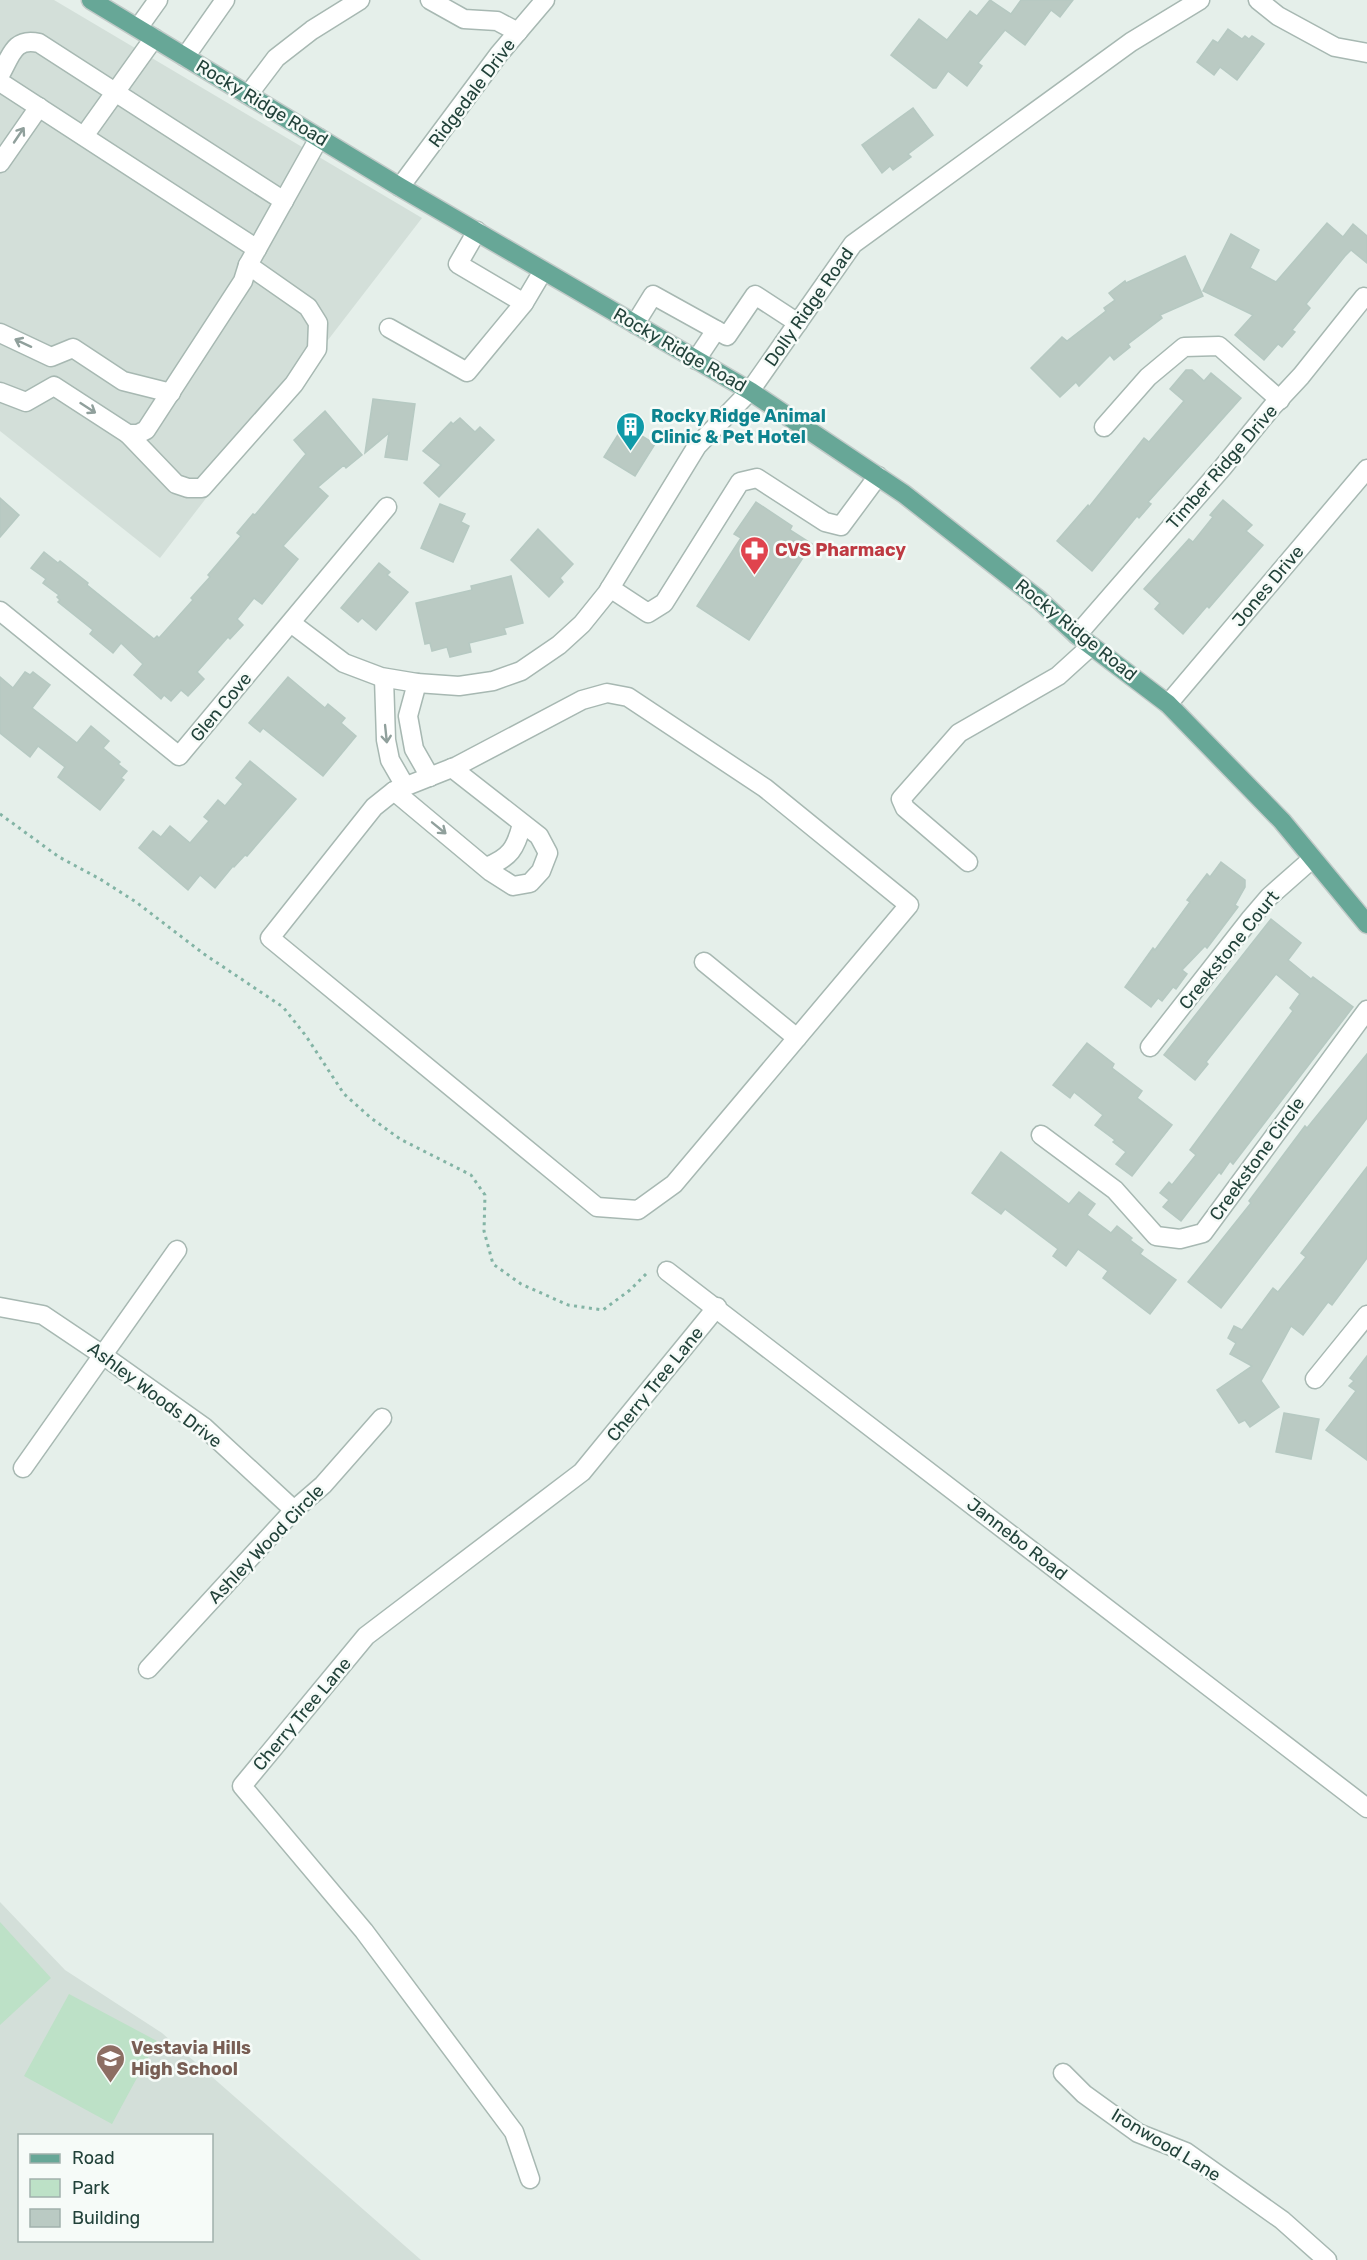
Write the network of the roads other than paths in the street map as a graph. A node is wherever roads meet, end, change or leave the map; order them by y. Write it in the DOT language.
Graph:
graph roads {
  1 [pos="91,0"];
  2 [pos="158,0"];
  3 [pos="225,0"];
  4 [pos="360,0"];
  5 [pos="430,0"];
  6 [pos="545,0"];
  7 [pos="1200,0"];
  8 [pos="1258,0"];
  9 [pos="138,28"];
  10 [pos="518,32"];
  11 [pos="154,38"];
  12 [pos="1367,53"];
  13 [pos="185,57"];
  14 [pos="0,75"];
  15 [pos="0,82"];
  16 [pos="115,92"];
  17 [pos="248,95"];
  18 [pos="39,107"];
  19 [pos="84,136"];
  20 [pos="320,138"];
  21 [pos="0,163"];
  22 [pos="400,186"];
  23 [pos="284,201"];
  24 [pos="477,231"];
  25 [pos="253,257"];
  26 [pos="543,271"];
  27 [pos="1364,297"];
  28 [pos="524,303"];
  29 [pos="798,322"];
  30 [pos="635,324"];
  31 [pos="389,328"];
  32 [pos="716,330"];
  33 [pos="0,333"];
  34 [pos="51,357"];
  35 [pos="696,360"];
  36 [pos="54,386"];
  37 [pos="750,391"];
  38 [pos="0,392"];
  39 [pos="171,393"];
  40 [pos="1280,400"];
  41 [pos="1104,427"];
  42 [pos="128,434"];
  43 [pos="1367,469"];
  44 [pos="878,476"];
  45 [pos="387,507"];
  46 [pos="610,588"];
  47 [pos="0,611"];
  48 [pos="291,623"];
  49 [pos="1084,640"];
  50 [pos="384,678"];
  51 [pos="417,683"];
  52 [pos="1168,704"];
  53 [pos="452,768"];
  54 [pos="430,777"];
  55 [pos="400,789"];
  56 [pos="522,824"];
  57 [pos="1312,859"];
  58 [pos="968,862"];
  59 [pos="486,867"];
  60 [pos="1367,924"];
  61 [pos="704,962"];
  62 [pos="1367,1010"];
  63 [pos="797,1038"];
  64 [pos="1150,1047"];
  65 [pos="1041,1135"];
  66 [pos="177,1250"];
  67 [pos="667,1271"];
  68 [pos="0,1307"];
  69 [pos="717,1307"];
  70 [pos="1367,1315"];
  71 [pos="104,1356"];
  72 [pos="1315,1379"];
  73 [pos="382,1418"];
  74 [pos="23,1468"];
  75 [pos="294,1510"];
  76 [pos="148,1669"];
  77 [pos="1367,1808"];
  78 [pos="1063,2073"];
  79 [pos="530,2179"];
  80 [pos="1327,2260"];
  1 -- 9 [label="main road, Rocky Ridge Road"];
  2 -- 9 [label="street"];
  3 -- 13 [label="street"];
  4 -- 17 [label="street"];
  5 -- 10 [label="street"];
  6 -- 10 [label="street, Ridgedale Drive"];
  7 -- 29 [label="street, Dolly Ridge Road"];
  8 -- 12 [label="street"];
  9 -- 11 [label="main road, Rocky Ridge Road"];
  10 -- 22 [label="street, Ridgedale Drive"];
  11 -- 13 [label="main road, Rocky Ridge Road"];
  11 -- 16 [label="street"];
  13 -- 17 [label="main road, Rocky Ridge Road"];
  14 -- 16 [label="street"];
  15 -- 18 [label="street"];
  16 -- 19 [label="street"];
  16 -- 23 [label="street"];
  17 -- 20 [label="main road, Rocky Ridge Road"];
  18 -- 19 [label="street"];
  21 -- 18 [label="street, one-way"];
  19 -- 25 [label="street"];
  20 -- 22 [label="main road, Rocky Ridge Road"];
  20 -- 23 [label="street"];
  22 -- 24 [label="main road, Rocky Ridge Road"];
  23 -- 25 [label="street"];
  24 -- 26 [label="main road, Rocky Ridge Road"];
  24 -- 28 [label="street"];
  25 -- 39 [label="street"];
  25 -- 42 [label="street"];
  26 -- 28 [label="street"];
  26 -- 30 [label="main road, Rocky Ridge Road"];
  27 -- 40 [label="street, Timber Ridge Drive"];
  28 -- 31 [label="street"];
  29 -- 32 [label="street"];
  29 -- 37 [label="street, Dolly Ridge Road"];
  30 -- 32 [label="street"];
  30 -- 35 [label="main road, Rocky Ridge Road"];
  32 -- 35 [label="street"];
  34 -- 33 [label="street, one-way"];
  34 -- 36 [label="street"];
  34 -- 39 [label="street"];
  35 -- 37 [label="main road, Rocky Ridge Road"];
  36 -- 38 [label="street"];
  36 -- 42 [label="street, one-way"];
  37 -- 44 [label="main road, Rocky Ridge Road"];
  37 -- 46 [label="street, Dolly Ridge Road"];
  39 -- 42 [label="street"];
  40 -- 41 [label="street"];
  40 -- 49 [label="street, Timber Ridge Drive"];
  43 -- 52 [label="street, Jones Drive"];
  44 -- 46 [label="street"];
  44 -- 49 [label="main road, Rocky Ridge Road"];
  45 -- 48 [label="street, Glen Cove"];
  46 -- 51 [label="street, Dolly Ridge Road"];
  47 -- 48 [label="street, Glen Cove"];
  48 -- 50 [label="street, Dolly Ridge Road"];
  49 -- 52 [label="main road, Rocky Ridge Road"];
  49 -- 58 [label="street, Timber Ridge Drive"];
  50 -- 51 [label="street, Dolly Ridge Road"];
  50 -- 55 [label="street, one-way"];
  51 -- 54 [label="street"];
  52 -- 57 [label="main road, Rocky Ridge Road"];
  53 -- 54 [label="street"];
  53 -- 56 [label="street"];
  53 -- 63 [label="street"];
  54 -- 55 [label="street"];
  55 -- 59 [label="street, one-way"];
  55 -- 63 [label="street"];
  56 -- 59 [label="street"];
  56 -- 59 [label="street"];
  57 -- 60 [label="main road, Rocky Ridge Road"];
  57 -- 64 [label="street, Creekstone Court"];
  61 -- 63 [label="street"];
  62 -- 65 [label="street, Creekstone Circle"];
  66 -- 71 [label="street"];
  67 -- 69 [label="street, Jannebo Road"];
  68 -- 71 [label="street, Ashley Woods Drive"];
  69 -- 77 [label="street, Jannebo Road"];
  69 -- 79 [label="street, Cherry Tree Lane"];
  70 -- 72 [label="street"];
  71 -- 74 [label="street"];
  71 -- 75 [label="street, Ashley Woods Drive"];
  73 -- 75 [label="street, Ashley Wood Circle"];
  75 -- 76 [label="street, Ashley Wood Circle"];
  78 -- 80 [label="street, Ironwood Lane"];
}
